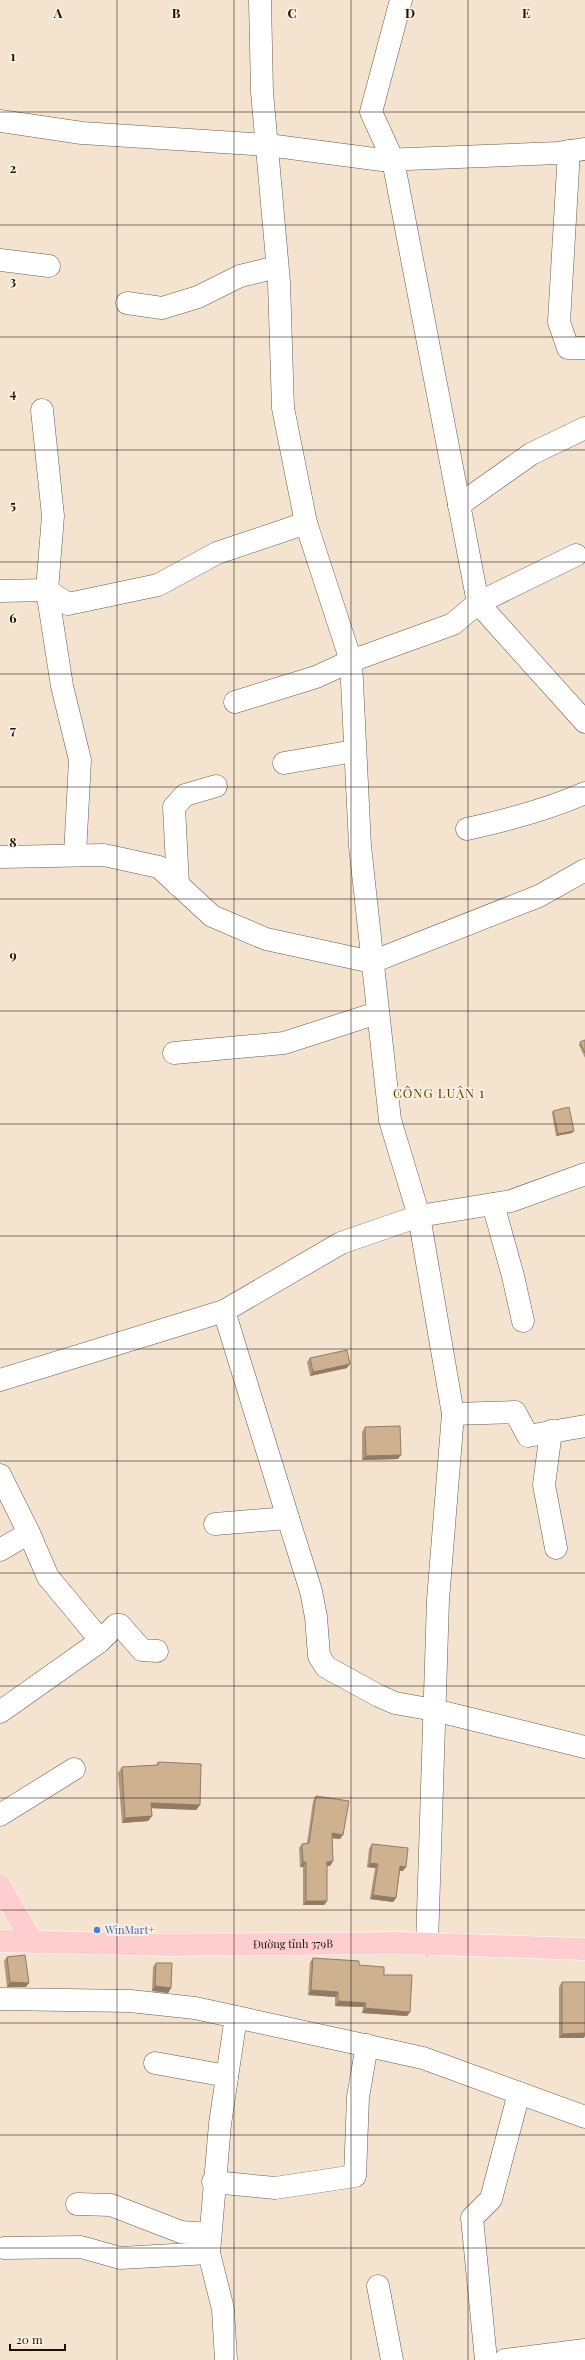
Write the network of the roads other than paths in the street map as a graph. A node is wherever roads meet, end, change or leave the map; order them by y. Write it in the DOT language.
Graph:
graph roads {
  1 [pos="260,0"];
  2 [pos="401,0"];
  3 [pos="0,121"];
  4 [pos="268,145"];
  5 [pos="577,150"];
  6 [pos="393,160"];
  7 [pos="0,260"];
  8 [pos="49,266"];
  9 [pos="277,267"];
  10 [pos="127,303"];
  11 [pos="585,348"];
  12 [pos="42,410"];
  13 [pos="585,428"];
  14 [pos="459,505"];
  15 [pos="306,523"];
  16 [pos="576,555"];
  17 [pos="47,590"];
  18 [pos="0,591"];
  19 [pos="478,603"];
  20 [pos="351,661"];
  21 [pos="235,702"];
  22 [pos="585,722"];
  23 [pos="354,751"];
  24 [pos="284,762"];
  25 [pos="216,786"];
  26 [pos="585,792"];
  27 [pos="468,829"];
  28 [pos="75,855"];
  29 [pos="0,857"];
  30 [pos="585,870"];
  31 [pos="178,885"];
  32 [pos="372,962"];
  33 [pos="377,1012"];
  34 [pos="174,1053"];
  35 [pos="585,1174"];
  36 [pos="493,1204"];
  37 [pos="419,1216"];
  38 [pos="224,1311"];
  39 [pos="523,1321"];
  40 [pos="2,1378"];
  41 [pos="453,1414"];
  42 [pos="585,1426"];
  43 [pos="551,1431"];
  44 [pos="0,1475"];
  45 [pos="288,1518"];
  46 [pos="215,1524"];
  47 [pos="29,1533"];
  48 [pos="556,1548"];
  49 [pos="0,1550"];
  50 [pos="99,1642"];
  51 [pos="157,1651"];
  52 [pos="434,1710"];
  53 [pos="0,1712"];
  54 [pos="585,1747"];
  55 [pos="74,1769"];
  56 [pos="0,1815"];
  57 [pos="0,1886"];
  58 [pos="0,1941"];
  59 [pos="32,1941"];
  60 [pos="427,1944"];
  61 [pos="585,1949"];
  62 [pos="0,1999"];
  63 [pos="236,2016"];
  64 [pos="367,2045"];
  65 [pos="155,2063"];
  66 [pos="227,2076"];
  67 [pos="519,2093"];
  68 [pos="585,2117"];
  69 [pos="213,2182"];
  70 [pos="77,2204"];
  71 [pos="209,2244"];
  72 [pos="4,2248"];
  73 [pos="378,2286"];
  74 [pos="585,2350"];
  75 [pos="226,2360"];
  76 [pos="392,2360"];
  77 [pos="486,2360"];
  78 [pos="506,2360"];
  1 -- 4 [label="street"];
  2 -- 6 [label="street"];
  3 -- 4 [label="street"];
  4 -- 6 [label="street"];
  4 -- 9 [label="street"];
  5 -- 6 [label="street"];
  5 -- 11 [label="street"];
  6 -- 14 [label="street"];
  7 -- 8 [label="street"];
  9 -- 10 [label="street"];
  9 -- 15 [label="street"];
  12 -- 17 [label="street"];
  13 -- 14 [label="street"];
  14 -- 19 [label="street"];
  15 -- 17 [label="street"];
  15 -- 20 [label="street"];
  16 -- 19 [label="street"];
  17 -- 18 [label="street"];
  17 -- 28 [label="street"];
  19 -- 20 [label="street"];
  19 -- 22 [label="street"];
  20 -- 21 [label="street"];
  20 -- 23 [label="street"];
  23 -- 24 [label="street"];
  23 -- 32 [label="street"];
  25 -- 31 [label="street"];
  26 -- 27 [label="street"];
  28 -- 29 [label="street"];
  28 -- 31 [label="street"];
  30 -- 32 [label="street"];
  31 -- 32 [label="street"];
  32 -- 33 [label="street"];
  33 -- 34 [label="street"];
  33 -- 37 [label="street"];
  35 -- 36 [label="street"];
  36 -- 37 [label="street"];
  36 -- 39 [label="street"];
  37 -- 38 [label="street"];
  37 -- 41 [label="street"];
  38 -- 40 [label="street"];
  38 -- 45 [label="street"];
  41 -- 43 [label="street"];
  41 -- 52 [label="street"];
  42 -- 43 [label="street"];
  43 -- 48 [label="street"];
  44 -- 47 [label="street"];
  45 -- 46 [label="street"];
  45 -- 52 [label="street"];
  47 -- 49 [label="street"];
  47 -- 50 [label="street"];
  50 -- 51 [label="street"];
  50 -- 53 [label="street"];
  52 -- 54 [label="street"];
  52 -- 60 [label="street"];
  55 -- 56 [label="street"];
  57 -- 59 [label="main road"];
  58 -- 59 [label="main road, Đường tỉnh 379B"];
  59 -- 60 [label="main road, Đường tỉnh 379B"];
  60 -- 61 [label="main road, Đường tỉnh 379B"];
  62 -- 63 [label="street"];
  63 -- 64 [label="street"];
  63 -- 66 [label="street"];
  64 -- 67 [label="street"];
  64 -- 69 [label="street"];
  65 -- 66 [label="street"];
  66 -- 69 [label="street"];
  67 -- 68 [label="street"];
  67 -- 77 [label="street"];
  69 -- 71 [label="street"];
  70 -- 71 [label="street"];
  71 -- 72 [label="street"];
  71 -- 75 [label="street"];
  73 -- 76 [label="street"];
  74 -- 78 [label="street"];
}
